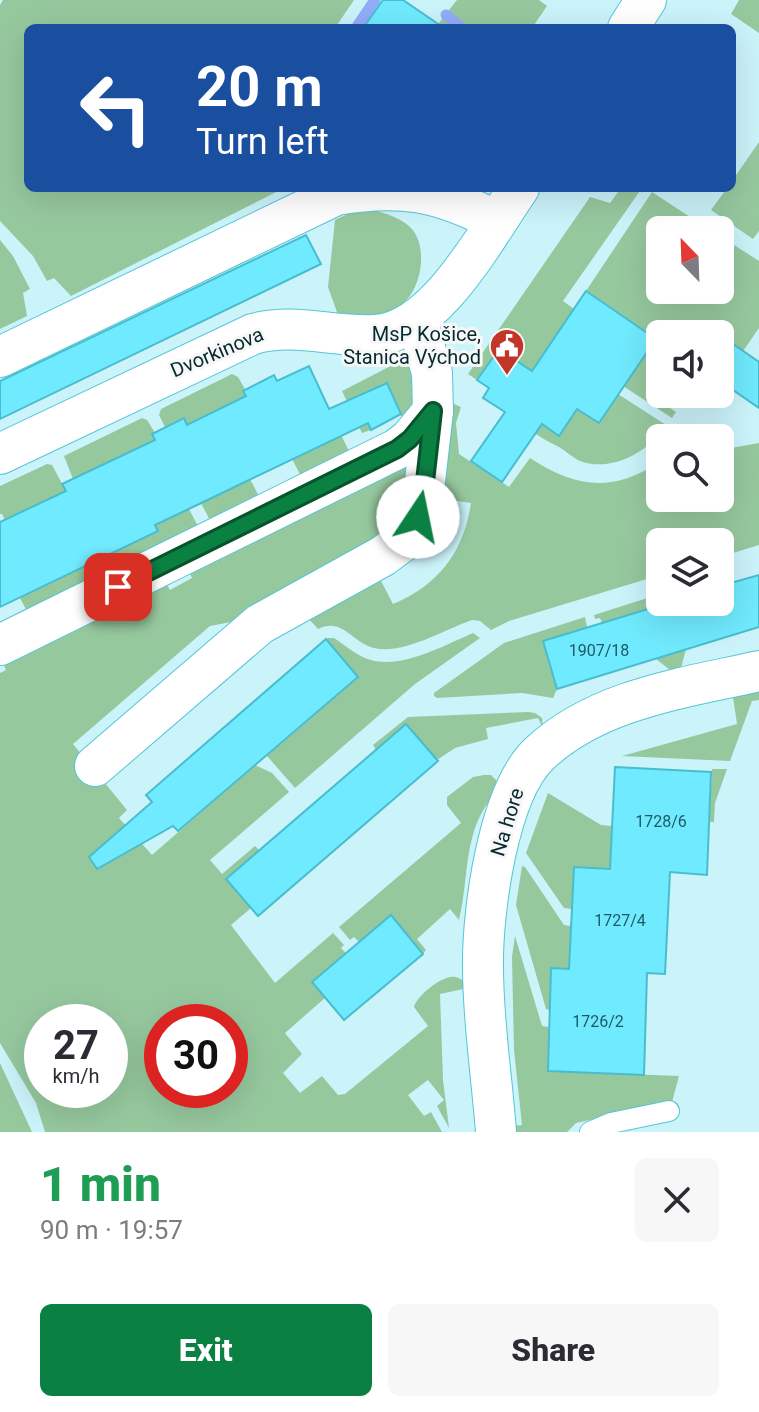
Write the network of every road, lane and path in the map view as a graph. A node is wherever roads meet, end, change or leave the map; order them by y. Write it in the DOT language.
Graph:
graph roads {
  1 [pos="646,0"];
  2 [pos="631,24"];
  3 [pos="362,192"];
  4 [pos="414,192"];
  5 [pos="516,192"];
  6 [pos="496,221"];
  7 [pos="417,319"];
  8 [pos="0,357"];
  9 [pos="433,411"];
  10 [pos="0,454"];
  11 [pos="0,645"];
  12 [pos="759,671"];
  13 [pos="95,766"];
  14 [pos="669,1111"];
  15 [pos="496,1132"];
  16 [pos="590,1132"];
  1 -- 2 [label="street"];
  3 -- 8 [label="street"];
  4 -- 6 [label="street"];
  5 -- 6 [label="street, Dvorkinova"];
  6 -- 7 [label="street, Dvorkinova"];
  7 -- 9 [label="street"];
  7 -- 10 [label="street, Dvorkinova"];
  9 -- 11 [label="street"];
  9 -- 13 [label="street"];
  12 -- 15 [label="street, Na hore"];
  14 -- 16 [label="lane"];
}
